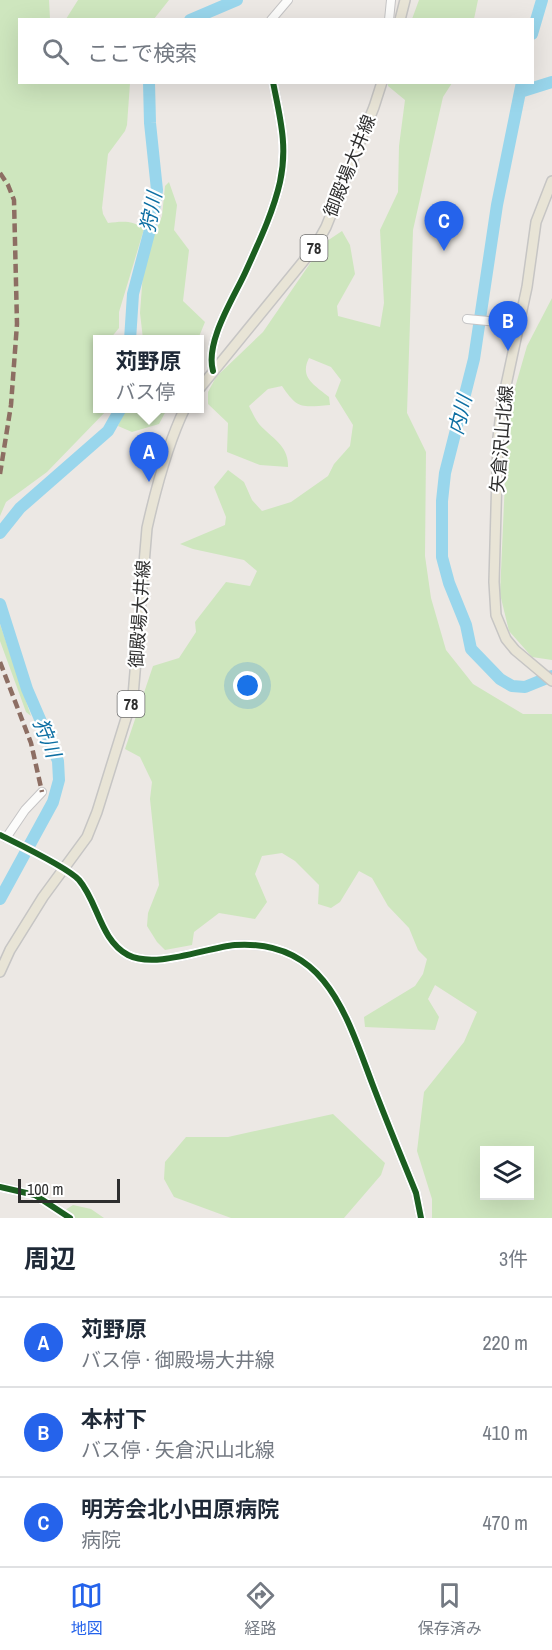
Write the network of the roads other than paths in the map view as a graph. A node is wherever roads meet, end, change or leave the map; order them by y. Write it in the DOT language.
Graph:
graph roads {
  1 [pos="288,0"];
  2 [pos="392,0"];
  3 [pos="405,0"];
  4 [pos="273,18"];
  5 [pos="389,18"];
  6 [pos="400,18"];
  7 [pos="273,84"];
  8 [pos="381,84"];
  9 [pos="552,181"];
  10 [pos="467,319"];
  11 [pos="519,324"];
  12 [pos="213,371"];
  13 [pos="204,383"];
  14 [pos="183,413"];
  15 [pos="552,681"];
  16 [pos="42,792"];
  17 [pos="3,837"];
  18 [pos="63,870"];
  19 [pos="0,972"];
  20 [pos="0,1187"];
  21 [pos="70,1218"];
  22 [pos="421,1218"];
  1 -- 4 [label="street"];
  2 -- 5 [label="street"];
  3 -- 6 [label="main road"];
  7 -- 12 [label="street"];
  8 -- 12 [label="main road, 御殿場大井線 / 78"];
  9 -- 11 [label="main road, 矢倉沢山北線"];
  10 -- 11 [label="street"];
  11 -- 15 [label="main road, 矢倉沢山北線"];
  12 -- 13 [label="main road, 御殿場大井線 / 78"];
  14 -- 18 [label="main road, 御殿場大井線 / 78"];
  16 -- 17 [label="street"];
  17 -- 18 [label="street"];
  18 -- 19 [label="main road, 御殿場大井線 / 78"];
  18 -- 22 [label="street"];
  20 -- 21 [label="street"];
}
